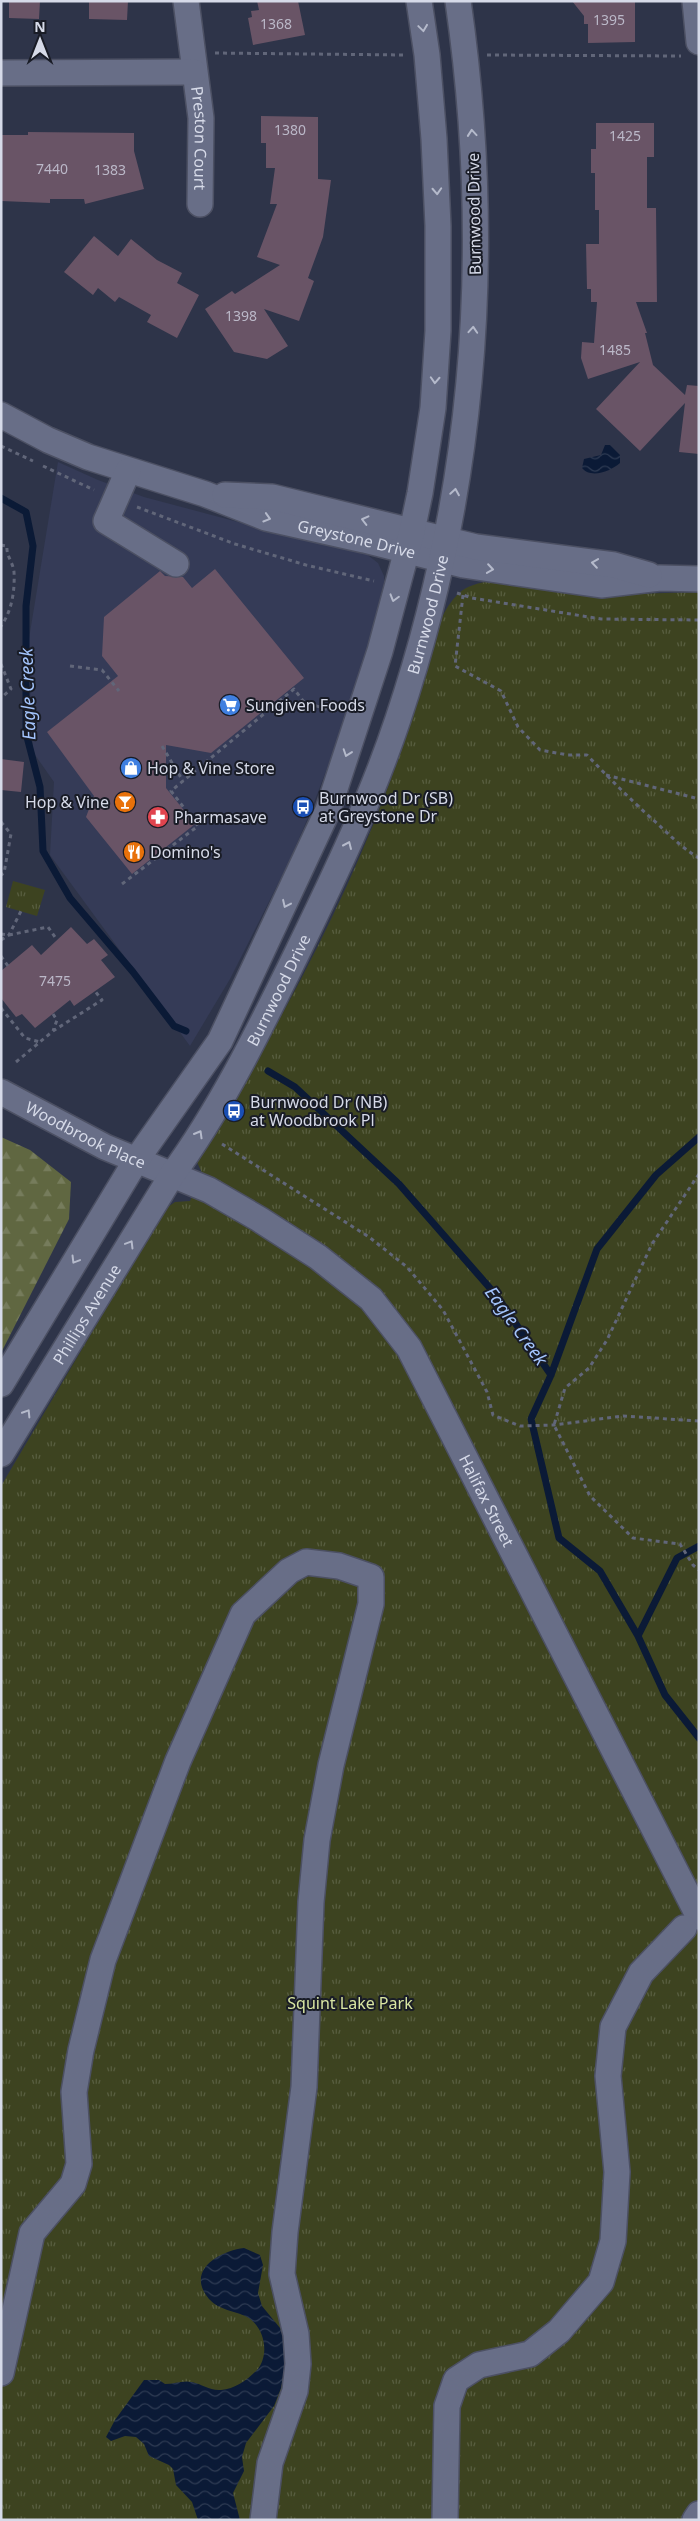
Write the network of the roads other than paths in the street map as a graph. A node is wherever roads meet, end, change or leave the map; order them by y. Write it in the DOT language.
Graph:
graph roads {
  1 [pos="186,1"];
  2 [pos="419,1"];
  3 [pos="458,1"];
  4 [pos="695,1"];
  5 [pos="691,49"];
  6 [pos="194,72"];
  7 [pos="1,73"];
  8 [pos="200,204"];
  9 [pos="1,415"];
  10 [pos="128,471"];
  11 [pos="410,541"];
  12 [pos="445,550"];
  13 [pos="176,564"];
  14 [pos="699,579"];
  15 [pos="1,1092"];
  16 [pos="137,1159"];
  17 [pos="172,1175"];
  18 [pos="1,1384"];
  19 [pos="1,1454"];
  20 [pos="690,1878"];
  21 [pos="692,1922"];
  22 [pos="1,2373"];
  23 [pos="699,2514"];
  24 [pos="263,2520"];
  25 [pos="445,2520"];
  26 [pos="695,2520"];
  1 -- 6 [label="street"];
  2 -- 11 [label="street, Burnwood Drive, one-way"];
  12 -- 3 [label="street, Burnwood Drive, one-way"];
  4 -- 5 [label="street"];
  6 -- 7 [label="street"];
  6 -- 8 [label="street, Preston Court"];
  9 -- 10 [label="street, Greystone Drive"];
  10 -- 11 [label="street, Greystone Drive"];
  10 -- 13 [label="street"];
  11 -- 12 [label="street, Greystone Drive"];
  11 -- 16 [label="street, Burnwood Drive, one-way"];
  12 -- 14 [label="street, Greystone Drive"];
  17 -- 12 [label="street, Burnwood Drive, one-way"];
  15 -- 16 [label="street, Woodbrook Place"];
  16 -- 17 [label="street, Woodbrook Place"];
  16 -- 18 [label="street, one-way"];
  19 -- 17 [label="street, Phillips Avenue, one-way"];
  17 -- 20 [label="street, Halifax Street"];
  20 -- 21 [label="street, Halifax Street"];
  21 -- 25 [label="street"];
  22 -- 24 [label="street"];
  23 -- 26 [label="street"];
}
